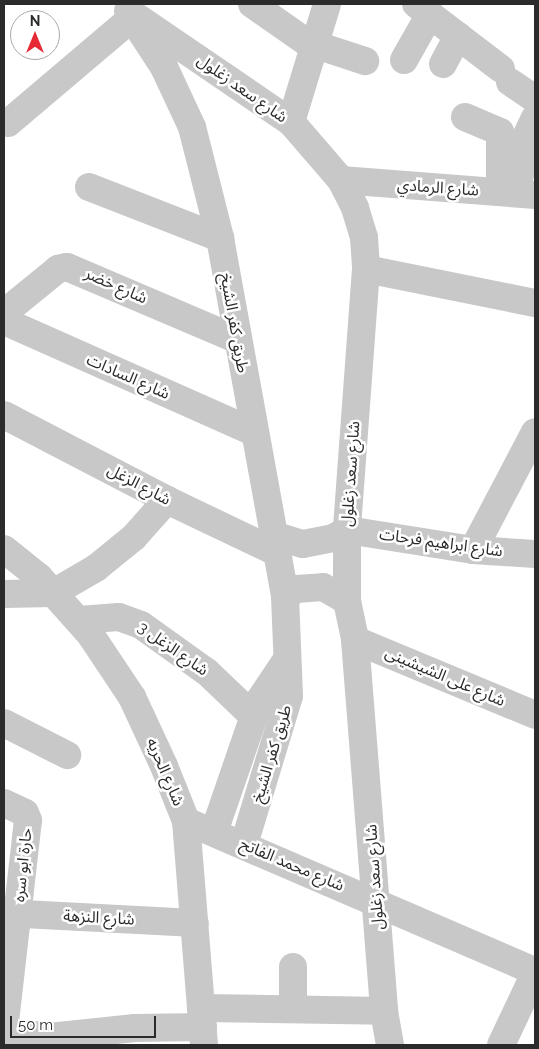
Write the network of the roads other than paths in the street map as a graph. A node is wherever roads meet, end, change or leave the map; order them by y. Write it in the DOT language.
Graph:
graph roads {
  1 [pos="252,4"];
  2 [pos="327,4"];
  3 [pos="423,9"];
  4 [pos="128,11"];
  5 [pos="458,36"];
  6 [pos="312,45"];
  7 [pos="404,60"];
  8 [pos="365,61"];
  9 [pos="443,64"];
  10 [pos="535,100"];
  11 [pos="465,116"];
  12 [pos="535,118"];
  13 [pos="291,122"];
  14 [pos="8,123"];
  15 [pos="530,178"];
  16 [pos="341,180"];
  17 [pos="89,187"];
  18 [pos="500,192"];
  19 [pos="220,238"];
  20 [pos="366,269"];
  21 [pos="535,303"];
  22 [pos="4,313"];
  23 [pos="4,321"];
  24 [pos="236,339"];
  25 [pos="4,415"];
  26 [pos="253,432"];
  27 [pos="535,432"];
  28 [pos="167,500"];
  29 [pos="347,530"];
  30 [pos="275,544"];
  31 [pos="4,549"];
  32 [pos="473,550"];
  33 [pos="535,554"];
  34 [pos="53,593"];
  35 [pos="4,594"];
  36 [pos="284,596"];
  37 [pos="132,600"];
  38 [pos="346,601"];
  39 [pos="107,618"];
  40 [pos="78,620"];
  41 [pos="355,640"];
  42 [pos="285,662"];
  43 [pos="534,710"];
  44 [pos="253,716"];
  45 [pos="4,723"];
  46 [pos="67,755"];
  47 [pos="4,803"];
  48 [pos="186,822"];
  49 [pos="214,832"];
  50 [pos="244,844"];
  51 [pos="378,902"];
  52 [pos="11,913"];
  53 [pos="195,923"];
  54 [pos="293,967"];
  55 [pos="535,972"];
  56 [pos="294,1009"];
  57 [pos="384,1011"];
  58 [pos="203,1027"];
  59 [pos="4,1031"];
  60 [pos="135,1036"];
  61 [pos="49,1041"];
  62 [pos="390,1045"];
  63 [pos="501,1045"];
  1 -- 6 [label="street"];
  2 -- 6 [label="street"];
  3 -- 5 [label="street"];
  3 -- 7 [label="street"];
  4 -- 13 [label="street, شارع سعد زغلول"];
  4 -- 14 [label="street"];
  4 -- 19 [label="street, طريق كفر الشيخ"];
  5 -- 9 [label="street"];
  5 -- 10 [label="street"];
  6 -- 8 [label="street"];
  6 -- 13 [label="street"];
  11 -- 18 [label="street"];
  12 -- 15 [label="street"];
  13 -- 16 [label="street, شارع سعد زغلول"];
  15 -- 18 [label="street, شارع الرمادي"];
  16 -- 18 [label="street, شارع الرمادي"];
  16 -- 20 [label="street, شارع سعد زغلول"];
  17 -- 19 [label="street"];
  19 -- 24 [label="street, طريق كفر الشيخ"];
  20 -- 21 [label="street"];
  20 -- 29 [label="street, شارع سعد زغلول"];
  22 -- 24 [label="street, شارع خضر"];
  23 -- 26 [label="street, شارع السادات"];
  24 -- 26 [label="street, طريق كفر الشيخ"];
  25 -- 28 [label="street, شارع الزغل"];
  26 -- 30 [label="street, طريق كفر الشيخ"];
  27 -- 32 [label="street"];
  28 -- 30 [label="street, شارع الزغل"];
  28 -- 34 [label="street"];
  29 -- 30 [label="street, شارع الزغل"];
  29 -- 32 [label="street, شارع ابراهيم فرحات"];
  29 -- 38 [label="street, شارع سعد زغلول"];
  30 -- 36 [label="street, طريق كفر الشيخ"];
  31 -- 34 [label="street, شارع الحريه"];
  32 -- 33 [label="street, شارع ابراهيم فرحات"];
  34 -- 35 [label="street"];
  34 -- 40 [label="street, شارع الحريه"];
  36 -- 38 [label="street"];
  36 -- 42 [label="street, طريق كفر الشيخ"];
  37 -- 39 [label="street"];
  38 -- 41 [label="street, شارع سعد زغلول"];
  39 -- 40 [label="street, شارع الزغل 3"];
  39 -- 44 [label="street, شارع الزغل 3"];
  40 -- 48 [label="street, شارع الحريه"];
  41 -- 43 [label="street, شارع على الشيشينى"];
  41 -- 51 [label="street, شارع سعد زغلول"];
  42 -- 44 [label="street, طريق كفر الشيخ"];
  42 -- 50 [label="street, طريق كفر الشيخ"];
  44 -- 49 [label="street, طريق كفر الشيخ"];
  45 -- 46 [label="street"];
  47 -- 52 [label="street, حارة ابو سره"];
  48 -- 49 [label="street, شارع محمد الفاتح"];
  48 -- 53 [label="street, شارع الحريه"];
  49 -- 50 [label="street, شارع محمد الفاتح"];
  50 -- 51 [label="street, شارع محمد الفاتح"];
  51 -- 55 [label="street, شارع محمد الفاتح"];
  51 -- 57 [label="street, شارع سعد زغلول"];
  52 -- 53 [label="street, شارع النزهة"];
  52 -- 59 [label="street, حارة ابو سره"];
  53 -- 58 [label="street, شارع الحريه"];
  54 -- 56 [label="street"];
  55 -- 63 [label="street"];
  56 -- 57 [label="street"];
  56 -- 58 [label="street"];
  57 -- 62 [label="street, شارع سعد زغلول"];
  58 -- 60 [label="street"];
  59 -- 61 [label="street"];
  60 -- 61 [label="street"];
}
